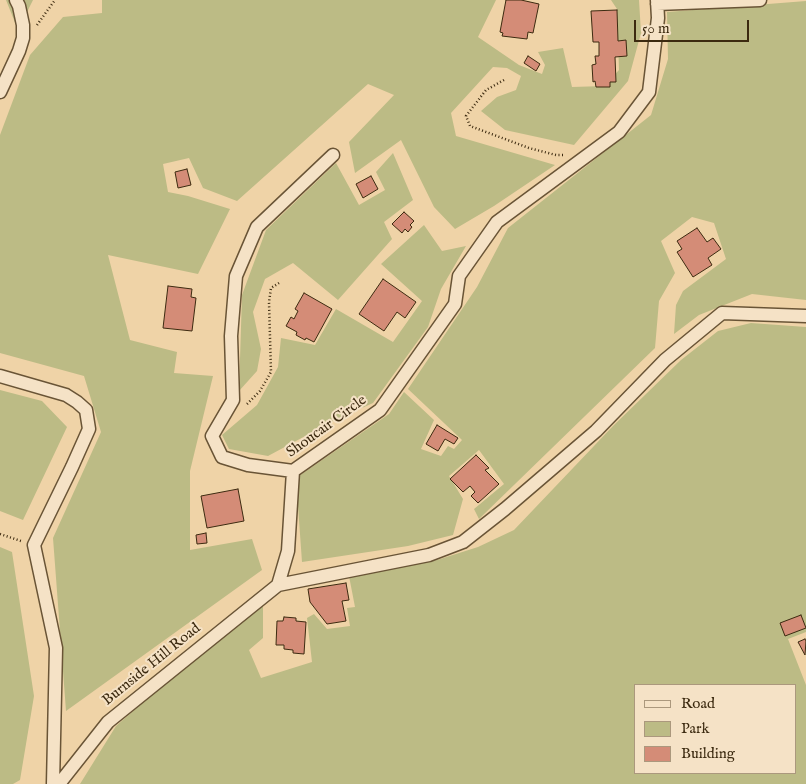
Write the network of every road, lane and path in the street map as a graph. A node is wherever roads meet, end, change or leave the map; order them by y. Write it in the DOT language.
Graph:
graph roads {
  1 [pos="16,0"];
  2 [pos="760,0"];
  3 [pos="657,2"];
  4 [pos="504,80"];
  5 [pos="0,92"];
  6 [pos="333,155"];
  7 [pos="564,155"];
  8 [pos="279,283"];
  9 [pos="806,316"];
  10 [pos="0,376"];
  11 [pos="243,407"];
  12 [pos="293,471"];
  13 [pos="0,534"];
  14 [pos="34,545"];
  15 [pos="278,585"];
  16 [pos="53,784"];
  17 [pos="59,784"];
  1 -- 5 [label="street"];
  2 -- 3 [label="street, Shoucair Circle"];
  3 -- 12 [label="street, Shoucair Circle"];
  4 -- 7 [label="path"];
  6 -- 12 [label="street"];
  8 -- 11 [label="path"];
  9 -- 15 [label="street"];
  10 -- 14 [label="street"];
  12 -- 15 [label="street, Shoucair Circle"];
  13 -- 14 [label="path"];
  14 -- 16 [label="street"];
  15 -- 17 [label="street, Burnside Hill Road"];
}
